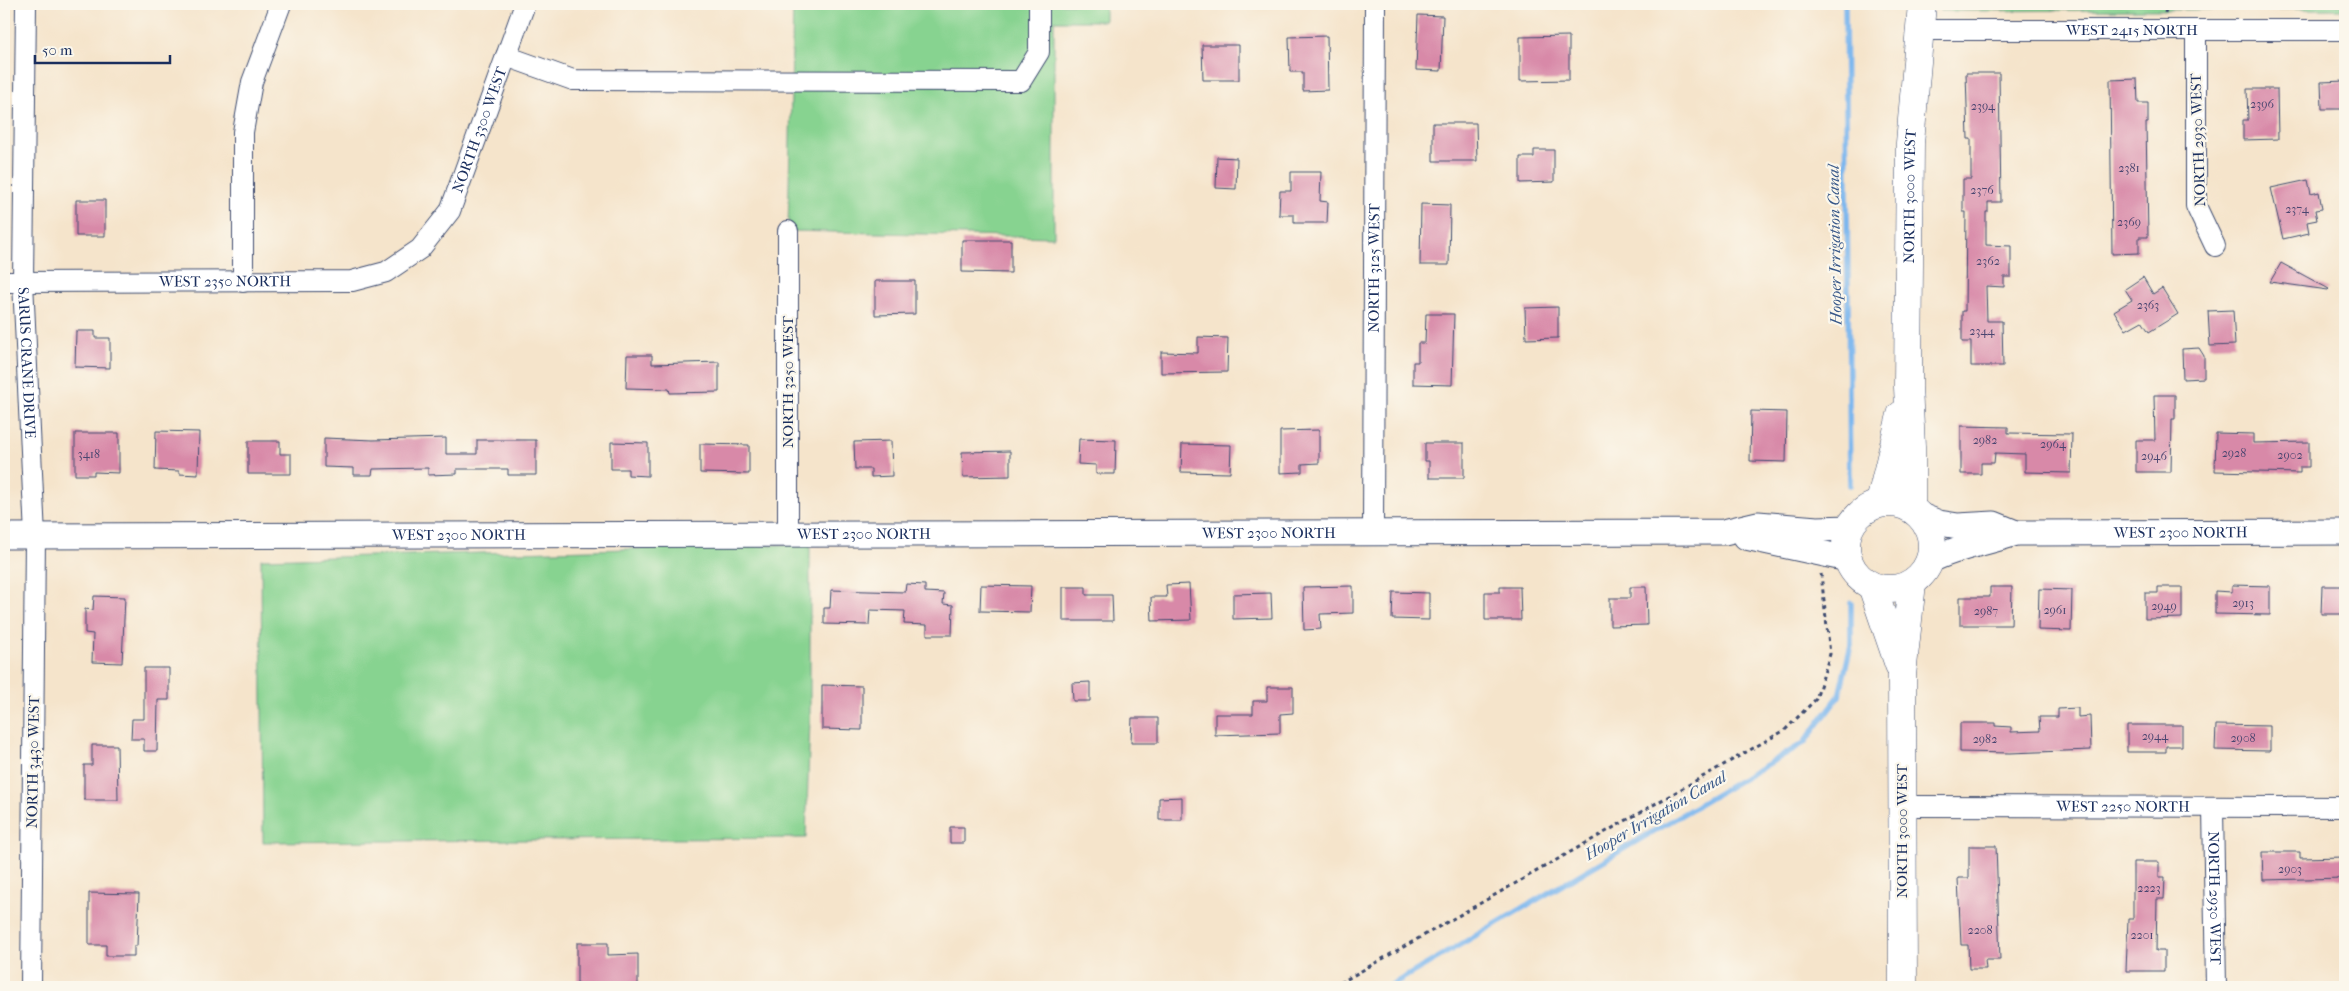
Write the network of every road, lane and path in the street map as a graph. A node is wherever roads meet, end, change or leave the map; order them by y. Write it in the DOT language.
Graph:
graph roads {
  1 [pos="26,4"];
  2 [pos="281,4"];
  3 [pos="525,4"];
  4 [pos="1038,4"];
  5 [pos="1375,4"];
  6 [pos="1921,17"];
  7 [pos="2196,30"];
  8 [pos="2345,30"];
  9 [pos="506,56"];
  10 [pos="788,231"];
  11 [pos="2215,246"];
  12 [pos="420,249"];
  13 [pos="14,282"];
  14 [pos="244,282"];
  15 [pos="1908,387"];
  16 [pos="1880,503"];
  17 [pos="1916,512"];
  18 [pos="1850,528"];
  19 [pos="1724,532"];
  20 [pos="2345,532"];
  21 [pos="788,533"];
  22 [pos="1373,533"];
  23 [pos="2016,533"];
  24 [pos="4,536"];
  25 [pos="35,536"];
  26 [pos="1848,559"];
  27 [pos="1931,560"];
  28 [pos="1820,568"];
  29 [pos="1912,583"];
  30 [pos="1872,586"];
  31 [pos="1902,675"];
  32 [pos="1901,806"];
  33 [pos="2345,807"];
  34 [pos="2213,808"];
  35 [pos="31,987"];
  36 [pos="1333,987"];
  37 [pos="1903,987"];
  38 [pos="2216,987"];
  1 -- 13 [label="street, SARUS CRANE DRIVE"];
  2 -- 14 [label="street"];
  3 -- 9 [label="street, NORTH 3300 WEST"];
  4 -- 9 [label="street"];
  5 -- 22 [label="street, NORTH 3125 WEST"];
  6 -- 7 [label="street, WEST 2415 NORTH"];
  6 -- 15 [label="main road, NORTH 3000 WEST"];
  7 -- 8 [label="street, WEST 2415 NORTH"];
  7 -- 11 [label="street, NORTH 2930 WEST"];
  9 -- 12 [label="street, NORTH 3300 WEST"];
  10 -- 21 [label="street, NORTH 3250 WEST"];
  12 -- 14 [label="street, WEST 2350 NORTH"];
  13 -- 14 [label="street, WEST 2350 NORTH"];
  13 -- 25 [label="street, SARUS CRANE DRIVE"];
  15 -- 16 [label="main road, NORTH 3000 WEST"];
  15 -- 17 [label="main road, NORTH 3000 WEST"];
  16 -- 17 [label="main road"];
  16 -- 18 [label="main road"];
  17 -- 23 [label="street, WEST 2300 NORTH"];
  17 -- 27 [label="main road"];
  18 -- 19 [label="street, WEST 2300 NORTH"];
  18 -- 26 [label="main road"];
  19 -- 22 [label="street, WEST 2300 NORTH"];
  19 -- 26 [label="street, WEST 2300 NORTH"];
  20 -- 23 [label="street, WEST 2300 NORTH"];
  21 -- 22 [label="street, WEST 2300 NORTH"];
  21 -- 25 [label="street, WEST 2300 NORTH"];
  23 -- 27 [label="street, WEST 2300 NORTH"];
  24 -- 25 [label="street, WEST 2300 NORTH"];
  25 -- 35 [label="street, NORTH 3430 WEST"];
  26 -- 30 [label="main road"];
  27 -- 29 [label="main road"];
  28 -- 36 [label="path"];
  29 -- 30 [label="main road"];
  29 -- 31 [label="main road, NORTH 3000 WEST"];
  30 -- 31 [label="main road, NORTH 3000 WEST"];
  31 -- 32 [label="main road, NORTH 3000 WEST"];
  32 -- 34 [label="street, WEST 2250 NORTH"];
  32 -- 37 [label="main road, NORTH 3000 WEST"];
  33 -- 34 [label="street, WEST 2250 NORTH"];
  34 -- 38 [label="street, NORTH 2930 WEST"];
}
